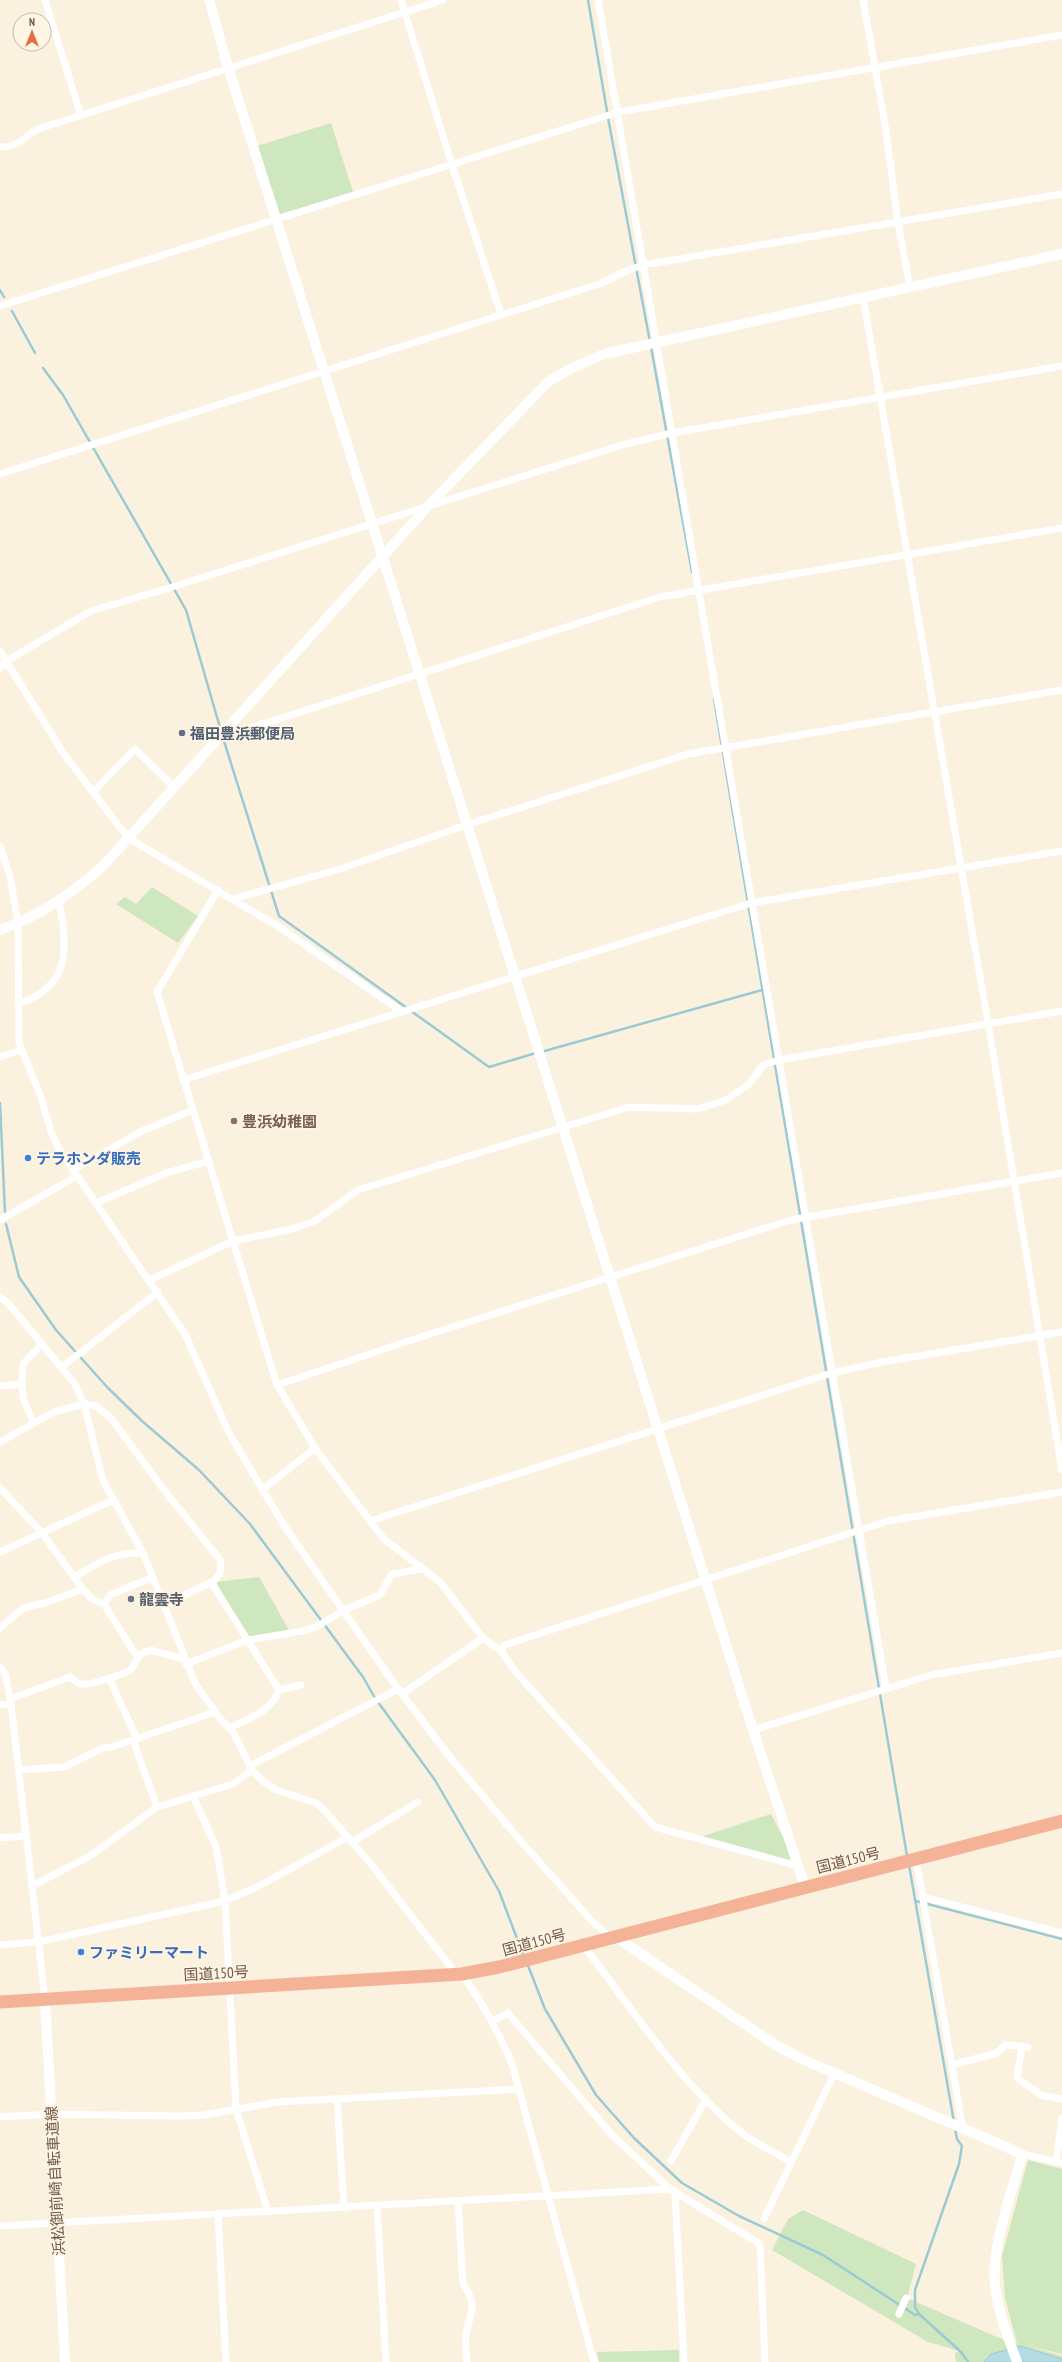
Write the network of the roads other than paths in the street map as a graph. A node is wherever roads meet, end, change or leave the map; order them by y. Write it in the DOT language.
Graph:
graph roads {
  1 [pos="45,0"];
  2 [pos="209,0"];
  3 [pos="401,0"];
  4 [pos="443,0"];
  5 [pos="598,0"];
  6 [pos="863,0"];
  7 [pos="405,12"];
  8 [pos="1062,35"];
  9 [pos="228,67"];
  10 [pos="874,67"];
  11 [pos="618,112"];
  12 [pos="81,116"];
  13 [pos="0,147"];
  14 [pos="452,165"];
  15 [pos="1062,194"];
  16 [pos="276,220"];
  17 [pos="898,222"];
  18 [pos="1062,254"];
  19 [pos="643,265"];
  20 [pos="910,288"];
  21 [pos="863,297"];
  22 [pos="0,306"];
  23 [pos="501,314"];
  24 [pos="656,343"];
  25 [pos="1062,366"];
  26 [pos="323,371"];
  27 [pos="880,398"];
  28 [pos="672,434"];
  29 [pos="0,474"];
  30 [pos="429,505"];
  31 [pos="371,524"];
  32 [pos="1062,528"];
  33 [pos="907,555"];
  34 [pos="382,558"];
  35 [pos="698,590"];
  36 [pos="0,651"];
  37 [pos="5,662"];
  38 [pos="0,668"];
  39 [pos="418,673"];
  40 [pos="1062,690"];
  41 [pos="934,712"];
  42 [pos="225,730"];
  43 [pos="726,748"];
  44 [pos="174,787"];
  45 [pos="93,792"];
  46 [pos="466,825"];
  47 [pos="128,838"];
  48 [pos="0,846"];
  49 [pos="1062,851"];
  50 [pos="960,868"];
  51 [pos="218,890"];
  52 [pos="233,899"];
  53 [pos="58,902"];
  54 [pos="752,903"];
  55 [pos="18,924"];
  56 [pos="0,930"];
  57 [pos="515,975"];
  58 [pos="18,1004"];
  59 [pos="402,1011"];
  60 [pos="1062,1011"];
  61 [pos="988,1023"];
  62 [pos="21,1050"];
  63 [pos="0,1057"];
  64 [pos="779,1060"];
  65 [pos="183,1080"];
  66 [pos="193,1110"];
  67 [pos="562,1127"];
  68 [pos="209,1161"];
  69 [pos="75,1173"];
  70 [pos="1062,1173"];
  71 [pos="1013,1180"];
  72 [pos="96,1203"];
  73 [pos="806,1216"];
  74 [pos="0,1220"];
  75 [pos="233,1241"];
  76 [pos="610,1276"];
  77 [pos="150,1280"];
  78 [pos="158,1292"];
  79 [pos="0,1297"];
  80 [pos="1062,1332"];
  81 [pos="1040,1336"];
  82 [pos="42,1344"];
  83 [pos="62,1367"];
  84 [pos="832,1373"];
  85 [pos="22,1384"];
  86 [pos="277,1385"];
  87 [pos="0,1386"];
  88 [pos="84,1404"];
  89 [pos="33,1422"];
  90 [pos="657,1428"];
  91 [pos="0,1442"];
  92 [pos="315,1448"];
  93 [pos="1062,1470"];
  94 [pos="0,1488"];
  95 [pos="262,1490"];
  96 [pos="1062,1492"];
  97 [pos="113,1500"];
  98 [pos="370,1521"];
  99 [pos="860,1530"];
  100 [pos="42,1533"];
  101 [pos="0,1552"];
  102 [pos="143,1553"];
  103 [pos="422,1569"];
  104 [pos="74,1577"];
  105 [pos="153,1577"];
  106 [pos="705,1579"];
  107 [pos="211,1582"];
  108 [pos="83,1589"];
  109 [pos="104,1604"];
  110 [pos="164,1605"];
  111 [pos="344,1610"];
  112 [pos="0,1628"];
  113 [pos="483,1638"];
  114 [pos="248,1640"];
  115 [pos="501,1652"];
  116 [pos="1062,1653"];
  117 [pos="137,1657"];
  118 [pos="185,1662"];
  119 [pos="0,1667"];
  120 [pos="109,1678"];
  121 [pos="301,1685"];
  122 [pos="886,1688"];
  123 [pos="279,1690"];
  124 [pos="400,1692"];
  125 [pos="11,1701"];
  126 [pos="0,1705"];
  127 [pos="215,1712"];
  128 [pos="230,1728"];
  129 [pos="753,1730"];
  130 [pos="135,1740"];
  131 [pos="251,1768"];
  132 [pos="19,1770"];
  133 [pos="193,1796"];
  134 [pos="418,1802"];
  135 [pos="157,1807"];
  136 [pos="1062,1821"];
  137 [pos="26,1836"];
  138 [pos="0,1838"];
  139 [pos="350,1840"];
  140 [pos="916,1859"];
  141 [pos="798,1866"];
  142 [pos="32,1886"];
  143 [pos="805,1887"];
  144 [pos="923,1897"];
  145 [pos="225,1901"];
  146 [pos="1062,1934"];
  147 [pos="614,1937"];
  148 [pos="38,1942"];
  149 [pos="0,1944"];
  150 [pos="583,1945"];
  151 [pos="460,1974"];
  152 [pos="230,1989"];
  153 [pos="45,1999"];
  154 [pos="0,2002"];
  155 [pos="493,2021"];
  156 [pos="952,2065"];
  157 [pos="834,2074"];
  158 [pos="518,2089"];
  159 [pos="337,2099"];
  160 [pos="706,2099"];
  161 [pos="1062,2099"];
  162 [pos="236,2109"];
  163 [pos="52,2114"];
  164 [pos="0,2117"];
  165 [pos="1062,2118"];
  166 [pos="963,2129"];
  167 [pos="1022,2154"];
  168 [pos="670,2161"];
  169 [pos="791,2162"];
  170 [pos="1059,2162"];
  171 [pos="672,2191"];
  172 [pos="547,2196"];
  173 [pos="458,2201"];
  174 [pos="377,2206"];
  175 [pos="344,2208"];
  176 [pos="268,2212"];
  177 [pos="218,2215"];
  178 [pos="764,2219"];
  179 [pos="58,2223"];
  180 [pos="0,2226"];
  181 [pos="906,2298"];
  182 [pos="899,2314"];
  183 [pos="65,2362"];
  184 [pos="226,2362"];
  185 [pos="386,2362"];
  186 [pos="467,2362"];
  187 [pos="594,2362"];
  188 [pos="684,2362"];
  189 [pos="765,2362"];
  190 [pos="1017,2362"];
  1 -- 12 [label="street"];
  2 -- 9 [label="street"];
  3 -- 7 [label="street"];
  4 -- 7 [label="street"];
  5 -- 11 [label="street"];
  6 -- 10 [label="street"];
  7 -- 9 [label="street"];
  7 -- 14 [label="street"];
  8 -- 10 [label="street"];
  9 -- 12 [label="street"];
  9 -- 16 [label="street"];
  10 -- 11 [label="street"];
  10 -- 17 [label="street"];
  11 -- 14 [label="street"];
  11 -- 19 [label="street"];
  12 -- 13 [label="street"];
  14 -- 16 [label="street"];
  14 -- 23 [label="street"];
  15 -- 17 [label="street"];
  16 -- 22 [label="street"];
  16 -- 26 [label="street"];
  17 -- 19 [label="street"];
  17 -- 20 [label="street"];
  18 -- 20 [label="street"];
  19 -- 23 [label="street"];
  19 -- 24 [label="street"];
  20 -- 21 [label="street"];
  21 -- 24 [label="street"];
  21 -- 27 [label="street"];
  23 -- 26 [label="street"];
  24 -- 28 [label="street"];
  24 -- 30 [label="street"];
  25 -- 27 [label="street"];
  26 -- 29 [label="street"];
  26 -- 31 [label="street"];
  27 -- 28 [label="street"];
  27 -- 33 [label="street"];
  28 -- 30 [label="street"];
  28 -- 35 [label="street"];
  30 -- 31 [label="street"];
  30 -- 34 [label="street"];
  31 -- 34 [label="street"];
  31 -- 37 [label="street"];
  32 -- 33 [label="street"];
  33 -- 35 [label="street"];
  33 -- 41 [label="street"];
  34 -- 39 [label="street"];
  34 -- 42 [label="street"];
  35 -- 39 [label="street"];
  35 -- 43 [label="street"];
  36 -- 37 [label="street"];
  37 -- 38 [label="street"];
  37 -- 45 [label="street"];
  39 -- 42 [label="street"];
  39 -- 46 [label="street"];
  40 -- 41 [label="street"];
  41 -- 43 [label="street"];
  41 -- 50 [label="street"];
  42 -- 44 [label="street"];
  43 -- 46 [label="street"];
  43 -- 54 [label="street"];
  44 -- 45 [label="street"];
  44 -- 47 [label="street"];
  45 -- 47 [label="street"];
  46 -- 52 [label="street"];
  46 -- 57 [label="street"];
  47 -- 51 [label="street"];
  47 -- 53 [label="street"];
  48 -- 55 [label="street"];
  49 -- 50 [label="street"];
  50 -- 54 [label="street"];
  50 -- 61 [label="street"];
  51 -- 52 [label="street"];
  51 -- 65 [label="street"];
  52 -- 59 [label="street"];
  53 -- 55 [label="street"];
  53 -- 58 [label="street"];
  54 -- 57 [label="street"];
  54 -- 64 [label="street"];
  55 -- 56 [label="street"];
  55 -- 58 [label="street"];
  57 -- 59 [label="street"];
  57 -- 67 [label="street"];
  58 -- 62 [label="street"];
  59 -- 65 [label="street"];
  60 -- 61 [label="street"];
  61 -- 64 [label="street"];
  61 -- 71 [label="street"];
  62 -- 63 [label="street"];
  62 -- 69 [label="street"];
  64 -- 67 [label="street"];
  64 -- 73 [label="street"];
  65 -- 66 [label="street"];
  66 -- 68 [label="street"];
  66 -- 69 [label="street"];
  67 -- 75 [label="street"];
  67 -- 76 [label="street"];
  68 -- 72 [label="street"];
  68 -- 75 [label="street"];
  69 -- 72 [label="street"];
  69 -- 74 [label="street"];
  70 -- 71 [label="street"];
  71 -- 73 [label="street"];
  71 -- 81 [label="street"];
  72 -- 77 [label="street"];
  73 -- 76 [label="street"];
  73 -- 84 [label="street"];
  75 -- 77 [label="street"];
  75 -- 86 [label="street"];
  76 -- 86 [label="street"];
  76 -- 90 [label="street"];
  77 -- 78 [label="street"];
  78 -- 83 [label="street"];
  78 -- 95 [label="street"];
  79 -- 82 [label="street"];
  80 -- 81 [label="street"];
  81 -- 84 [label="street"];
  81 -- 93 [label="street"];
  82 -- 83 [label="street"];
  82 -- 85 [label="street"];
  83 -- 88 [label="street"];
  84 -- 90 [label="street"];
  84 -- 99 [label="street"];
  85 -- 87 [label="street"];
  85 -- 89 [label="street"];
  86 -- 92 [label="street"];
  88 -- 89 [label="street"];
  88 -- 97 [label="street"];
  88 -- 107 [label="street"];
  89 -- 91 [label="street"];
  90 -- 98 [label="street"];
  90 -- 106 [label="street"];
  92 -- 95 [label="street"];
  92 -- 98 [label="street"];
  94 -- 100 [label="street"];
  95 -- 111 [label="street"];
  96 -- 99 [label="street"];
  97 -- 100 [label="street"];
  97 -- 102 [label="street"];
  98 -- 103 [label="street"];
  99 -- 106 [label="street"];
  99 -- 122 [label="street"];
  100 -- 101 [label="street"];
  100 -- 104 [label="street"];
  102 -- 104 [label="street"];
  102 -- 105 [label="street"];
  103 -- 111 [label="street"];
  103 -- 113 [label="street"];
  104 -- 108 [label="street"];
  105 -- 109 [label="street"];
  105 -- 110 [label="street"];
  106 -- 115 [label="street"];
  106 -- 129 [label="street"];
  107 -- 110 [label="street"];
  107 -- 114 [label="street"];
  108 -- 109 [label="street"];
  108 -- 112 [label="street"];
  109 -- 117 [label="street"];
  110 -- 118 [label="street"];
  111 -- 114 [label="street"];
  111 -- 124 [label="street"];
  113 -- 115 [label="street"];
  113 -- 124 [label="street"];
  114 -- 118 [label="street"];
  114 -- 123 [label="street"];
  115 -- 141 [label="street"];
  116 -- 122 [label="street"];
  117 -- 118 [label="street"];
  117 -- 120 [label="street"];
  118 -- 127 [label="street"];
  119 -- 125 [label="street"];
  120 -- 125 [label="street"];
  120 -- 130 [label="street"];
  121 -- 123 [label="street"];
  122 -- 129 [label="street"];
  123 -- 128 [label="street"];
  124 -- 131 [label="street"];
  124 -- 147 [label="street"];
  125 -- 126 [label="street"];
  125 -- 132 [label="street"];
  127 -- 128 [label="street"];
  127 -- 130 [label="street"];
  128 -- 131 [label="street"];
  129 -- 141 [label="street"];
  130 -- 132 [label="street"];
  130 -- 135 [label="street"];
  131 -- 133 [label="street"];
  131 -- 139 [label="street"];
  132 -- 137 [label="street"];
  133 -- 135 [label="street"];
  133 -- 145 [label="street"];
  134 -- 139 [label="street"];
  135 -- 142 [label="street"];
  136 -- 140 [label="highway, 国道150号"];
  137 -- 138 [label="street"];
  137 -- 142 [label="street"];
  139 -- 145 [label="street"];
  139 -- 151 [label="street"];
  140 -- 143 [label="highway, 国道150号"];
  140 -- 144 [label="street"];
  141 -- 143 [label="street"];
  142 -- 148 [label="street"];
  143 -- 147 [label="highway, 国道150号"];
  144 -- 146 [label="street"];
  144 -- 156 [label="street"];
  145 -- 148 [label="street"];
  145 -- 152 [label="street"];
  147 -- 150 [label="highway, 国道150号"];
  147 -- 157 [label="street"];
  148 -- 149 [label="street"];
  148 -- 153 [label="street"];
  150 -- 151 [label="highway, 国道150号"];
  150 -- 160 [label="street"];
  151 -- 152 [label="highway, 国道150号"];
  151 -- 155 [label="street"];
  152 -- 153 [label="highway, 国道150号"];
  152 -- 162 [label="street"];
  153 -- 154 [label="highway, 国道150号"];
  153 -- 163 [label="street, 浜松御前崎自転車道線"];
  155 -- 158 [label="street"];
  155 -- 171 [label="street"];
  156 -- 161 [label="street"];
  156 -- 166 [label="street"];
  157 -- 166 [label="street"];
  157 -- 169 [label="street"];
  158 -- 159 [label="street"];
  158 -- 172 [label="street"];
  159 -- 162 [label="street"];
  159 -- 175 [label="street"];
  160 -- 168 [label="street"];
  160 -- 169 [label="street"];
  162 -- 163 [label="street"];
  162 -- 176 [label="street"];
  163 -- 164 [label="street"];
  163 -- 179 [label="street, 浜松御前崎自転車道線"];
  165 -- 170 [label="street"];
  166 -- 167 [label="street"];
  167 -- 170 [label="street"];
  167 -- 190 [label="street"];
  169 -- 178 [label="street"];
  171 -- 172 [label="street"];
  171 -- 188 [label="street"];
  171 -- 189 [label="street"];
  172 -- 173 [label="street"];
  172 -- 187 [label="street"];
  173 -- 174 [label="street"];
  173 -- 186 [label="street"];
  174 -- 175 [label="street"];
  174 -- 185 [label="street"];
  175 -- 176 [label="street"];
  176 -- 177 [label="street"];
  177 -- 179 [label="street"];
  177 -- 184 [label="street"];
  179 -- 180 [label="street"];
  179 -- 183 [label="street, 浜松御前崎自転車道線"];
  181 -- 182 [label="street"];
}
